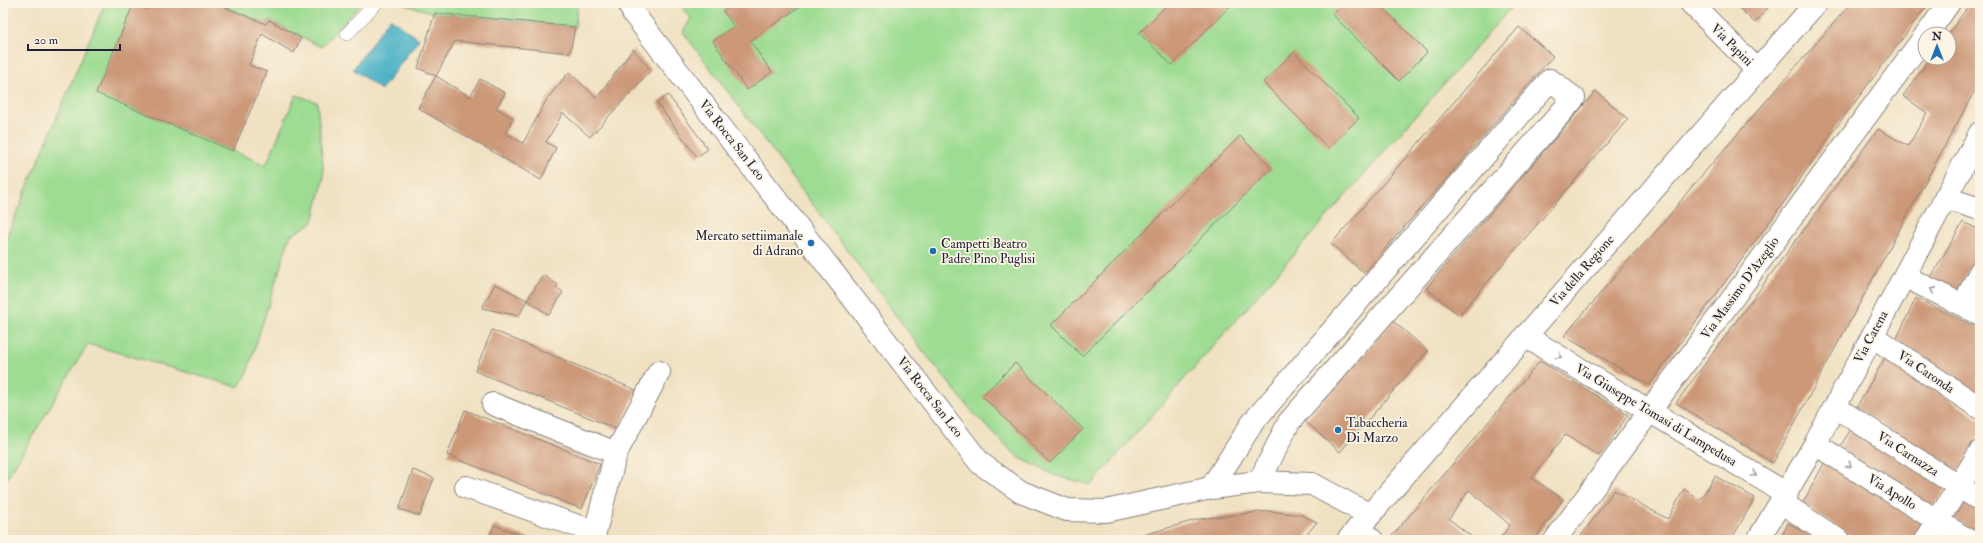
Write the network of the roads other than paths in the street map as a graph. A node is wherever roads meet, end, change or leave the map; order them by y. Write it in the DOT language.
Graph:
graph roads {
  1 [pos="376,3"];
  2 [pos="629,3"];
  3 [pos="1691,3"];
  4 [pos="1816,3"];
  5 [pos="1949,3"];
  6 [pos="1932,26"];
  7 [pos="347,34"];
  8 [pos="1917,47"];
  9 [pos="1757,70"];
  10 [pos="1980,133"];
  11 [pos="1945,198"];
  12 [pos="1980,209"];
  13 [pos="1980,272"];
  14 [pos="1904,276"];
  15 [pos="1971,310"];
  16 [pos="1525,336"];
  17 [pos="1872,336"];
  18 [pos="659,372"];
  19 [pos="493,404"];
  20 [pos="1835,407"];
  21 [pos="1980,408"];
  22 [pos="1650,412"];
  23 [pos="1816,444"];
  24 [pos="1980,452"];
  25 [pos="616,453"];
  26 [pos="1259,482"];
  27 [pos="466,487"];
  28 [pos="1959,487"];
  29 [pos="1211,488"];
  30 [pos="1784,498"];
  31 [pos="1980,500"];
  32 [pos="1938,521"];
  33 [pos="1362,531"];
  34 [pos="595,536"];
  35 [pos="1555,540"];
  36 [pos="1758,540"];
  37 [pos="1838,540"];
  38 [pos="1926,540"];
  39 [pos="1968,540"];
  1 -- 7 [label="lane"];
  2 -- 29 [label="street, Via Rocca San Leo"];
  3 -- 9 [label="street, Via Papini"];
  4 -- 9 [label="street, Via della Regione"];
  5 -- 6 [label="street, Via Massimo D'Azeglio"];
  8 -- 22 [label="street, Via Massimo D'Azeglio"];
  9 -- 16 [label="street, Via della Regione"];
  10 -- 11 [label="street, Via Catena"];
  11 -- 12 [label="street"];
  11 -- 14 [label="street, Via Catena"];
  13 -- 15 [label="street"];
  15 -- 14 [label="street, one-way"];
  14 -- 17 [label="street, Via Catena"];
  16 -- 22 [label="street, Via Giuseppe Tomasi di Lampedusa, one-way"];
  16 -- 33 [label="street, Via della Regione"];
  17 -- 20 [label="street, Via Catena"];
  17 -- 21 [label="street, Via Caronda"];
  18 -- 25 [label="street"];
  19 -- 25 [label="street"];
  20 -- 23 [label="street, Via Catena"];
  20 -- 28 [label="street, Via Carnazza"];
  22 -- 30 [label="street, Via Giuseppe Tomasi di Lampedusa, one-way"];
  22 -- 35 [label="street, Via Massimo D'Azeglio"];
  23 -- 30 [label="street, Via Catena"];
  23 -- 32 [label="street, Via Apollo, one-way"];
  24 -- 28 [label="street"];
  25 -- 34 [label="street"];
  26 -- 29 [label="street, Via Rocca San Leo"];
  26 -- 29 [label="street"];
  26 -- 33 [label="street, Via Rocca San Leo"];
  27 -- 34 [label="street"];
  28 -- 31 [label="street, Via Carnazza"];
  28 -- 32 [label="street"];
  30 -- 36 [label="street, Via Catena"];
  30 -- 37 [label="street, Via Giuseppe Tomasi di Lampedusa"];
  32 -- 38 [label="street"];
  32 -- 39 [label="street, Via Apollo"];
}
